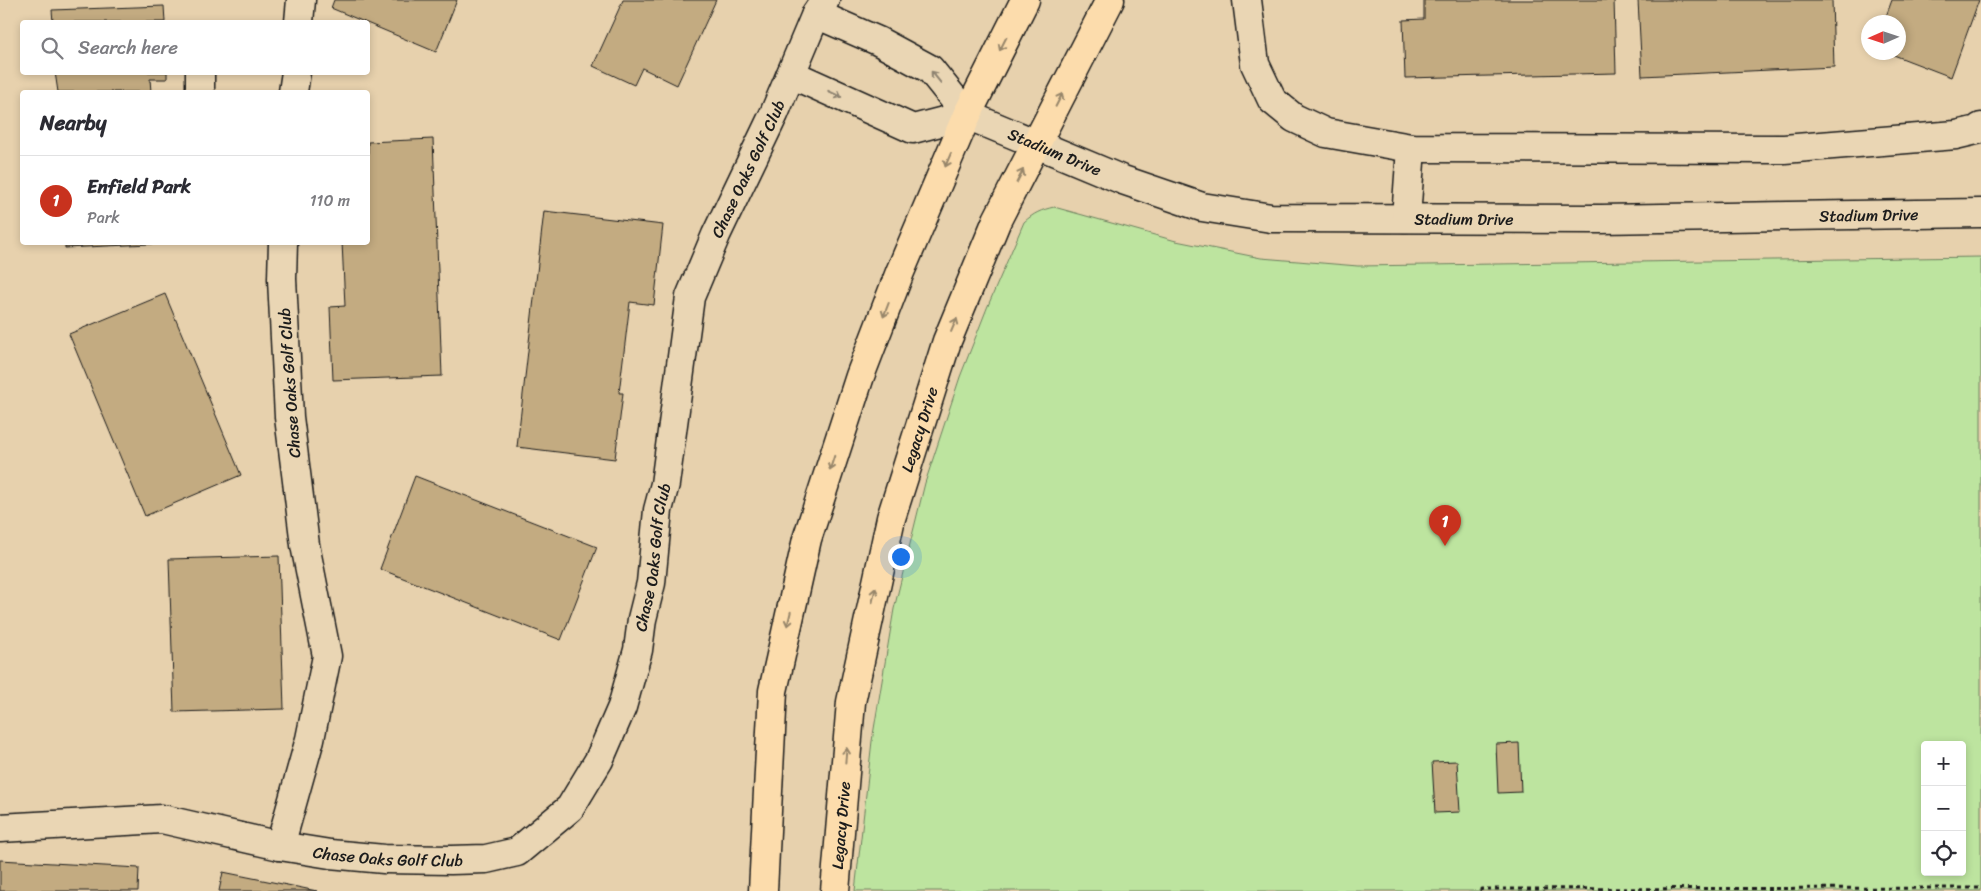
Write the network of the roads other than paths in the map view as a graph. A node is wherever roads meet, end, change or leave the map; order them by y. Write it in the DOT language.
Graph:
graph roads {
  1 [pos="301,0"];
  2 [pos="1025,0"];
  3 [pos="1110,0"];
  4 [pos="1247,0"];
  5 [pos="821,7"];
  6 [pos="300,20"];
  7 [pos="791,74"];
  8 [pos="200,75"];
  9 [pos="296,75"];
  10 [pos="200,90"];
  11 [pos="293,90"];
  12 [pos="967,115"];
  13 [pos="1980,129"];
  14 [pos="1036,144"];
  15 [pos="1411,148"];
  16 [pos="1981,213"];
  17 [pos="1406,218"];
  18 [pos="282,245"];
  19 [pos="0,828"];
  20 [pos="280,846"];
  21 [pos="762,891"];
  22 [pos="835,891"];
  1 -- 6 [label="street"];
  2 -- 12 [label="main road, one-way"];
  14 -- 3 [label="main road, Legacy Drive, one-way"];
  4 -- 15 [label="street"];
  5 -- 7 [label="street, Chase Oaks Golf Club"];
  12 -- 5 [label="street, Chase Oaks Golf Club, one-way"];
  7 -- 12 [label="street, one-way"];
  7 -- 20 [label="street, Chase Oaks Golf Club"];
  8 -- 10 [label="street"];
  9 -- 11 [label="street"];
  12 -- 14 [label="street, Stadium Drive"];
  12 -- 21 [label="main road, one-way"];
  13 -- 15 [label="street"];
  14 -- 17 [label="street, Stadium Drive"];
  22 -- 14 [label="main road, Legacy Drive, one-way"];
  15 -- 17 [label="street"];
  16 -- 17 [label="street, Stadium Drive"];
  18 -- 20 [label="street, Chase Oaks Golf Club"];
  19 -- 20 [label="street, Chase Oaks Golf Club"];
}
